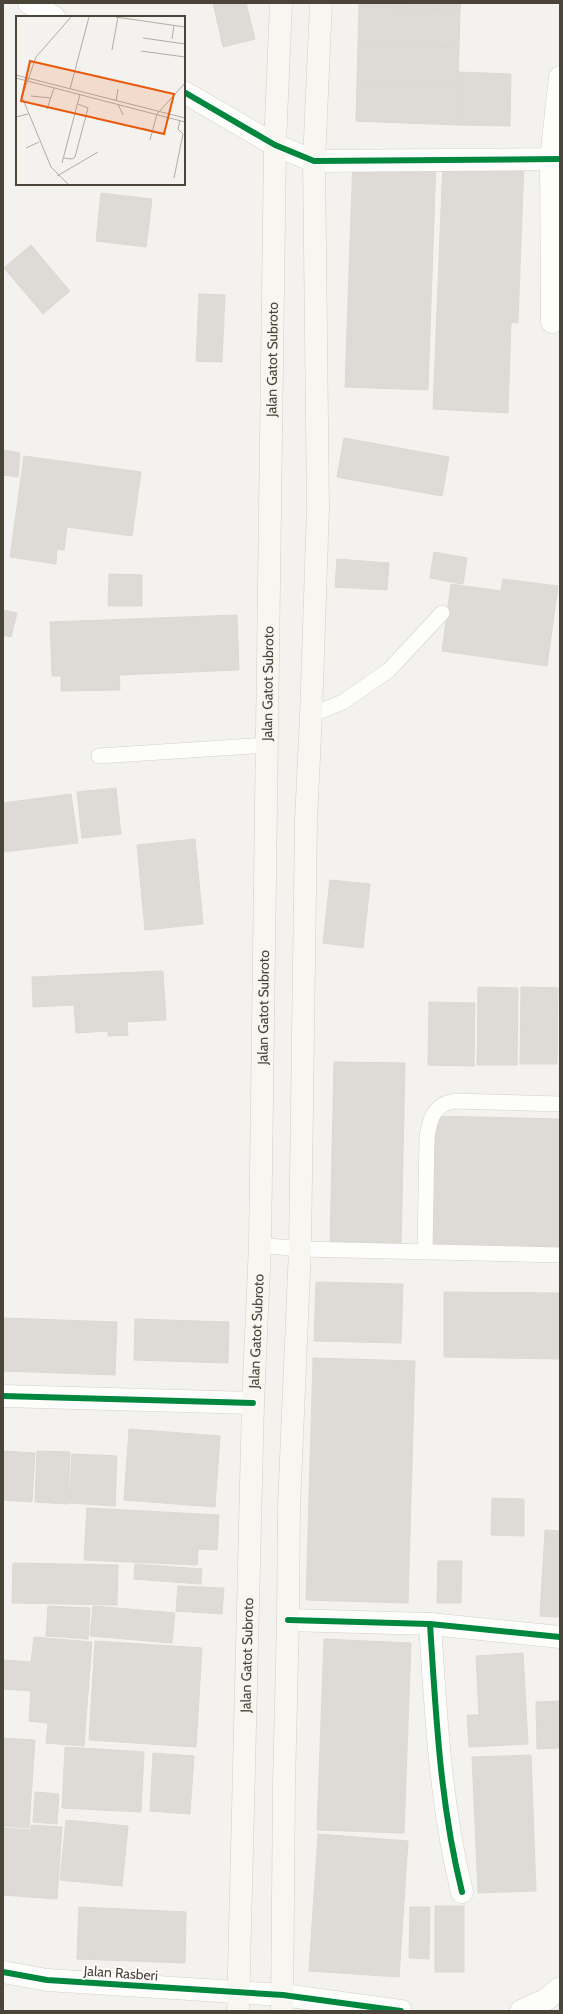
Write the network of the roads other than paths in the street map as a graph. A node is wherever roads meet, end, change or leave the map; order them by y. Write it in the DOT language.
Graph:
graph roads {
  1 [pos="30,3"];
  2 [pos="281,3"];
  3 [pos="321,3"];
  4 [pos="52,16"];
  5 [pos="560,77"];
  6 [pos="185,93"];
  7 [pos="276,145"];
  8 [pos="556,159"];
  9 [pos="314,161"];
  10 [pos="552,322"];
  11 [pos="442,613"];
  12 [pos="311,715"];
  13 [pos="268,745"];
  14 [pos="99,756"];
  15 [pos="560,1104"];
  16 [pos="260,1245"];
  17 [pos="300,1249"];
  18 [pos="425,1252"];
  19 [pos="560,1255"];
  20 [pos="3,1396"];
  21 [pos="253,1403"];
  22 [pos="288,1620"];
  23 [pos="430,1624"];
  24 [pos="560,1637"];
  25 [pos="462,1892"];
  26 [pos="3,1972"];
  27 [pos="560,1988"];
  28 [pos="238,2002"];
  29 [pos="283,2003"];
  30 [pos="401,2011"];
  31 [pos="521,2011"];
  1 -- 4 [label="street"];
  2 -- 7 [label="main road, Jalan Gatot Subroto"];
  3 -- 9 [label="main road"];
  5 -- 8 [label="street"];
  6 -- 7 [label="street"];
  7 -- 9 [label="street"];
  7 -- 13 [label="main road, Jalan Gatot Subroto"];
  8 -- 9 [label="street"];
  8 -- 10 [label="street"];
  9 -- 12 [label="main road"];
  11 -- 12 [label="lane"];
  12 -- 17 [label="main road"];
  13 -- 14 [label="lane"];
  13 -- 16 [label="main road, Jalan Gatot Subroto"];
  15 -- 18 [label="lane"];
  16 -- 17 [label="lane"];
  16 -- 21 [label="main road, Jalan Gatot Subroto"];
  17 -- 18 [label="lane"];
  17 -- 22 [label="main road"];
  18 -- 19 [label="lane"];
  20 -- 21 [label="street"];
  21 -- 28 [label="main road, Jalan Gatot Subroto"];
  22 -- 23 [label="street"];
  22 -- 29 [label="main road"];
  23 -- 24 [label="street"];
  23 -- 25 [label="street"];
  26 -- 28 [label="street, Jalan Rasberi"];
  27 -- 31 [label="street"];
  28 -- 29 [label="street, Jalan Rasberi"];
  29 -- 30 [label="street, Jalan Rasberi"];
}
